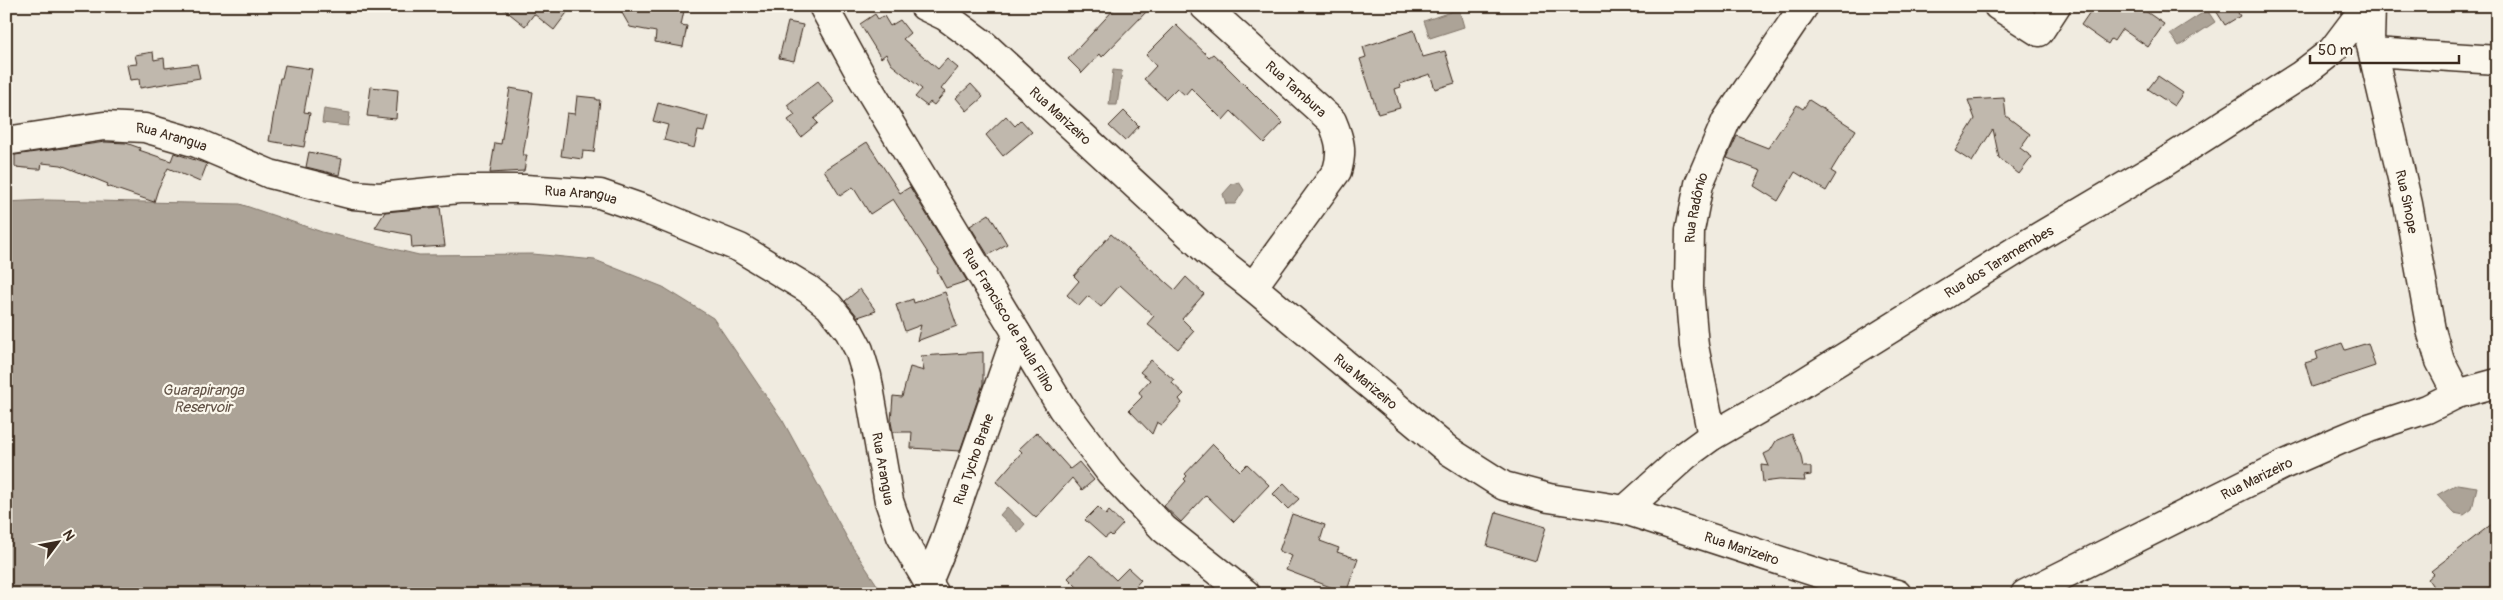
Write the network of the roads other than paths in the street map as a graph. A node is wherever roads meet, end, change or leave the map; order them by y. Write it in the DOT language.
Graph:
graph roads {
  1 [pos="823,6"];
  2 [pos="924,6"];
  3 [pos="1204,6"];
  4 [pos="1804,6"];
  5 [pos="1998,6"];
  6 [pos="2056,6"];
  7 [pos="2366,6"];
  8 [pos="2371,6"];
  9 [pos="2373,52"];
  10 [pos="2497,60"];
  11 [pos="6,141"];
  12 [pos="1253,287"];
  13 [pos="1017,334"];
  14 [pos="2497,383"];
  15 [pos="2457,394"];
  16 [pos="1712,436"];
  17 [pos="1625,510"];
  18 [pos="931,588"];
  19 [pos="1246,594"];
  20 [pos="1897,594"];
  21 [pos="2025,594"];
  1 -- 13 [label="street, Rua Francisco de Paula Filho"];
  2 -- 12 [label="street, Rua Marizeiro"];
  3 -- 12 [label="street, Rua Tambura"];
  4 -- 16 [label="street, Rua Radônio"];
  5 -- 6 [label="street"];
  7 -- 16 [label="street, Rua dos Taramembes"];
  8 -- 9 [label="street, Rua Sinope"];
  9 -- 10 [label="street"];
  9 -- 15 [label="street, Rua Sinope"];
  11 -- 18 [label="street, Rua Arangua"];
  12 -- 17 [label="street, Rua Marizeiro"];
  13 -- 18 [label="street, Rua Tycho Brahe"];
  13 -- 19 [label="street, Rua Francisco de Paula Filho"];
  14 -- 15 [label="street, Rua Marizeiro"];
  15 -- 21 [label="street, Rua Marizeiro"];
  16 -- 17 [label="street, Rua dos Taramembes"];
  17 -- 20 [label="street, Rua Marizeiro"];
}
